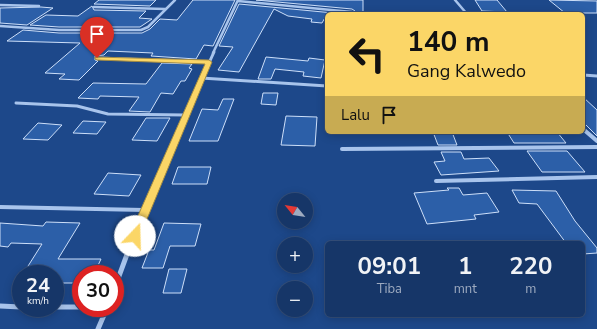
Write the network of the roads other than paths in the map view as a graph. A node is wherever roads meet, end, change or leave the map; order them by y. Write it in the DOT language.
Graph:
graph roads {
  1 [pos="175,0"];
  2 [pos="238,0"];
  3 [pos="455,0"];
  4 [pos="0,5"];
  5 [pos="39,6"];
  6 [pos="94,7"];
  7 [pos="166,9"];
  8 [pos="352,12"];
  9 [pos="465,12"];
  10 [pos="0,26"];
  11 [pos="97,58"];
  12 [pos="209,62"];
  13 [pos="585,75"];
  14 [pos="597,76"];
  15 [pos="201,78"];
  16 [pos="325,86"];
  17 [pos="16,103"];
  18 [pos="185,115"];
  19 [pos="585,131"];
  20 [pos="597,141"];
  21 [pos="597,148"];
  22 [pos="342,149"];
  23 [pos="597,177"];
  24 [pos="436,181"];
  25 [pos="0,207"];
  26 [pos="144,210"];
  27 [pos="123,265"];
  28 [pos="0,306"];
  29 [pos="12,307"];
  30 [pos="103,317"];
  31 [pos="98,329"];
  1 -- 7 [label="street"];
  2 -- 8 [label="street"];
  2 -- 12 [label="street"];
  3 -- 9 [label="street"];
  4 -- 5 [label="street"];
  6 -- 7 [label="street"];
  7 -- 10 [label="street"];
  11 -- 12 [label="street"];
  12 -- 15 [label="street"];
  13 -- 14 [label="street"];
  15 -- 16 [label="street"];
  15 -- 18 [label="street"];
  17 -- 18 [label="street"];
  18 -- 26 [label="street"];
  19 -- 20 [label="street"];
  21 -- 22 [label="street"];
  23 -- 24 [label="street"];
  25 -- 26 [label="street"];
  26 -- 27 [label="street"];
  28 -- 29 [label="street"];
  30 -- 31 [label="street"];
}
